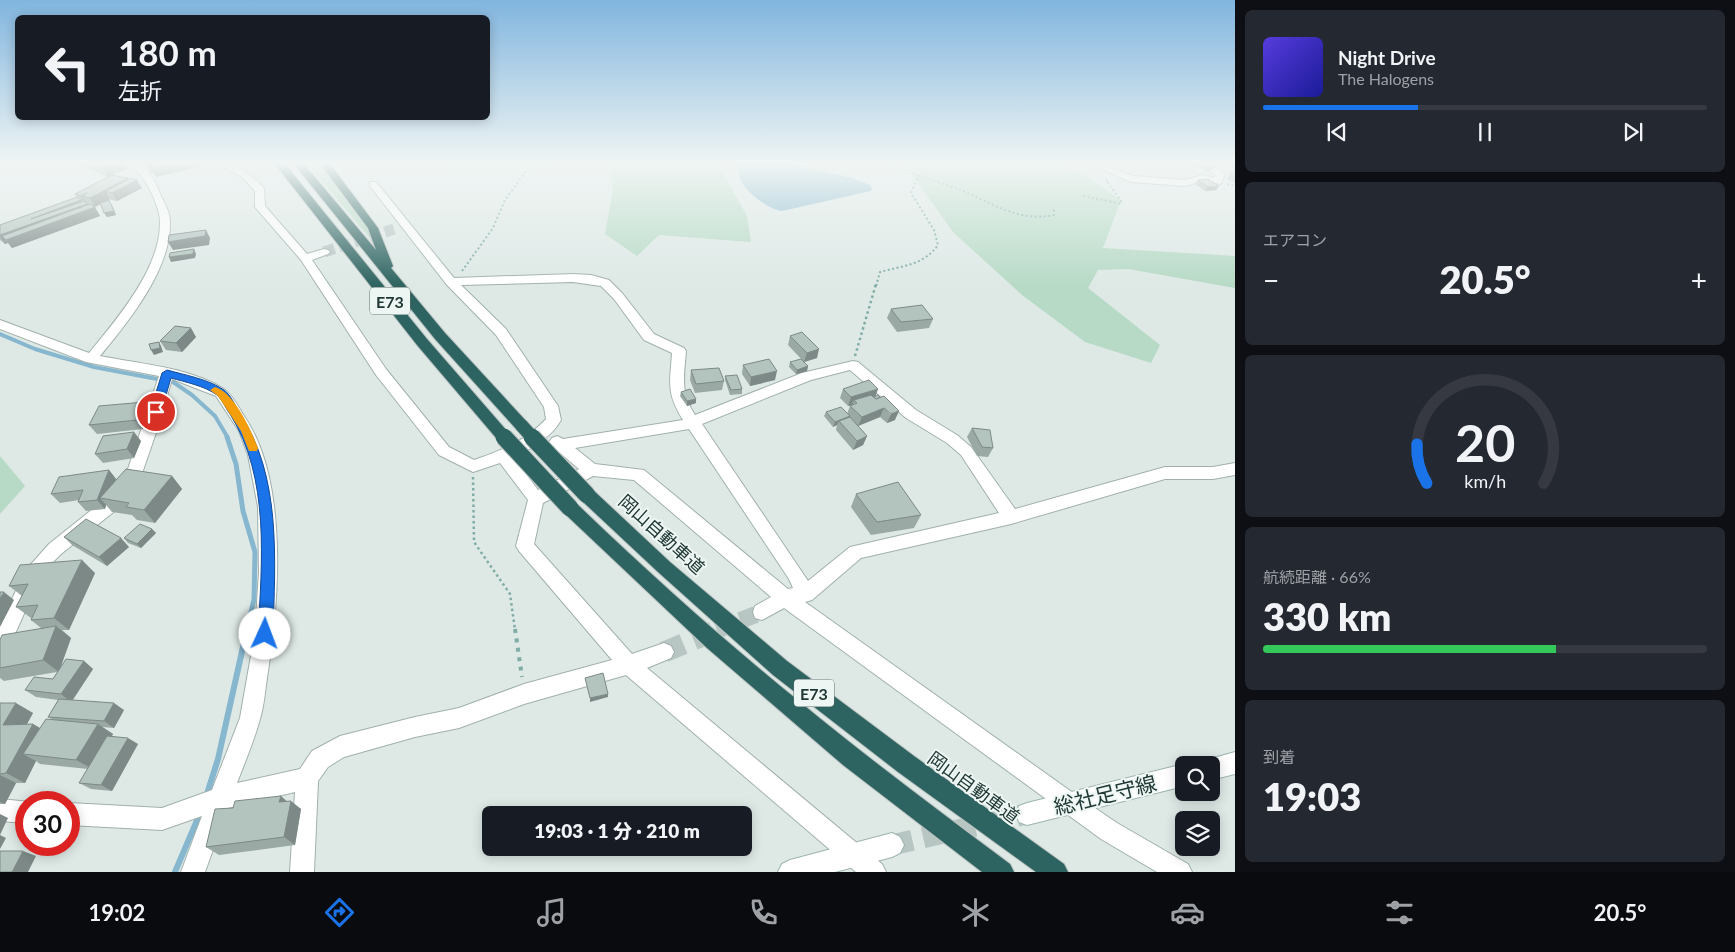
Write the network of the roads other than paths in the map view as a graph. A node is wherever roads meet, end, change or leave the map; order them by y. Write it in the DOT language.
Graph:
graph roads {
  1 [pos="159,205"];
  2 [pos="260,205"];
  3 [pos="309,205"];
  4 [pos="313,205"];
  5 [pos="332,205"];
  6 [pos="356,205"];
  7 [pos="390,205"];
  8 [pos="328,224"];
  9 [pos="406,225"];
  10 [pos="394,229"];
  11 [pos="324,252"];
  12 [pos="305,258"];
  13 [pos="392,277"];
  14 [pos="451,282"];
  15 [pos="0,324"];
  16 [pos="91,359"];
  17 [pos="165,378"];
  18 [pos="692,422"];
  19 [pos="545,432"];
  20 [pos="561,445"];
  21 [pos="503,456"];
  22 [pos="1235,469"];
  23 [pos="591,470"];
  24 [pos="536,499"];
  25 [pos="1011,517"];
  26 [pos="806,594"];
  27 [pos="786,598"];
  28 [pos="762,612"];
  29 [pos="0,646"];
  30 [pos="664,652"];
  31 [pos="629,665"];
  32 [pos="1235,763"];
  33 [pos="1220,767"];
  34 [pos="308,778"];
  35 [pos="1175,778"];
  36 [pos="208,803"];
  37 [pos="1068,803"];
  38 [pos="0,810"];
  39 [pos="15,811"];
  40 [pos="1027,814"];
  41 [pos="80,815"];
  42 [pos="892,845"];
  43 [pos="854,854"];
  44 [pos="193,872"];
  45 [pos="302,872"];
  46 [pos="790,872"];
  47 [pos="874,872"];
  48 [pos="1002,872"];
  49 [pos="1056,872"];
  50 [pos="1180,872"];
  1 -- 16 [label="street"];
  2 -- 12 [label="street"];
  3 -- 8 [label="highway"];
  4 -- 8 [label="highway, E73"];
  5 -- 13 [label="highway, 岡山自動車道 / E73"];
  6 -- 13 [label="highway"];
  7 -- 9 [label="street"];
  8 -- 48 [label="highway, E73, bridge"];
  9 -- 10 [label="street"];
  9 -- 14 [label="street"];
  11 -- 12 [label="street"];
  12 -- 21 [label="street"];
  13 -- 49 [label="highway, 岡山自動車道 / E73, bridge"];
  14 -- 18 [label="street"];
  14 -- 19 [label="street"];
  15 -- 16 [label="street"];
  16 -- 17 [label="street"];
  17 -- 29 [label="street"];
  17 -- 36 [label="street"];
  18 -- 20 [label="street"];
  18 -- 25 [label="street"];
  18 -- 26 [label="street"];
  19 -- 20 [label="street"];
  19 -- 21 [label="street"];
  20 -- 23 [label="street"];
  21 -- 24 [label="street"];
  22 -- 25 [label="street"];
  23 -- 24 [label="street"];
  23 -- 27 [label="street"];
  24 -- 31 [label="street"];
  25 -- 26 [label="street"];
  26 -- 27 [label="street"];
  27 -- 28 [label="street"];
  27 -- 37 [label="street"];
  30 -- 31 [label="street"];
  31 -- 34 [label="street"];
  31 -- 43 [label="street"];
  32 -- 33 [label="street"];
  34 -- 36 [label="street"];
  34 -- 45 [label="street"];
  35 -- 37 [label="street, 総社足守線"];
  36 -- 41 [label="street"];
  36 -- 44 [label="street"];
  37 -- 40 [label="street, 総社足守線"];
  37 -- 50 [label="street"];
  38 -- 39 [label="street"];
  42 -- 43 [label="street"];
  43 -- 46 [label="street"];
  43 -- 47 [label="street"];
}
